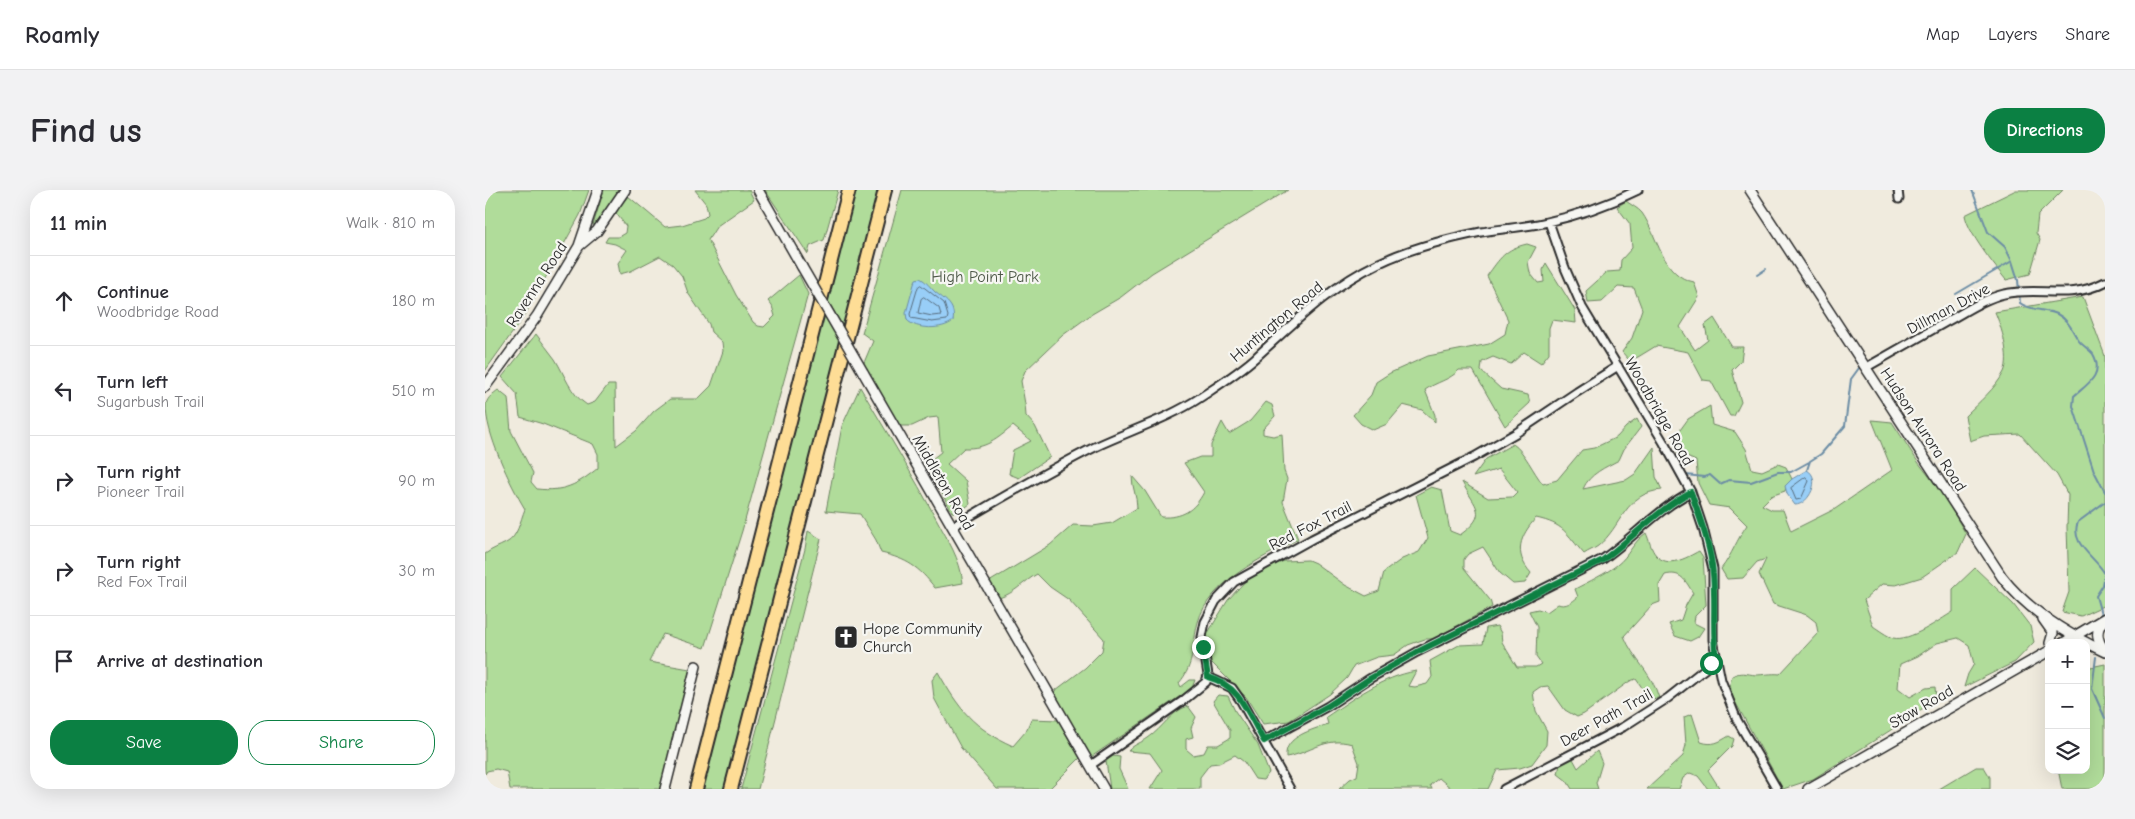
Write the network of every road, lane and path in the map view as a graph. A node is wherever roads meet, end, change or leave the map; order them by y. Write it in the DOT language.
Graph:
graph roads {
  1 [pos="598,190"];
  2 [pos="625,190"];
  3 [pos="758,190"];
  4 [pos="849,190"];
  5 [pos="885,190"];
  6 [pos="1638,190"];
  7 [pos="1750,190"];
  8 [pos="1898,190"];
  9 [pos="1899,199"];
  10 [pos="1549,222"];
  11 [pos="579,246"];
  12 [pos="2105,282"];
  13 [pos="1618,366"];
  14 [pos="1867,368"];
  15 [pos="485,387"];
  16 [pos="1691,492"];
  17 [pos="953,526"];
  18 [pos="2038,613"];
  19 [pos="2105,618"];
  20 [pos="2075,636"];
  21 [pos="2051,639"];
  22 [pos="2070,639"];
  23 [pos="2045,648"];
  24 [pos="2105,651"];
  25 [pos="2045,653"];
  26 [pos="2035,659"];
  27 [pos="1716,660"];
  28 [pos="696,666"];
  29 [pos="1208,677"];
  30 [pos="1264,741"];
  31 [pos="1091,765"];
  32 [pos="665,789"];
  33 [pos="696,789"];
  34 [pos="731,789"];
  35 [pos="1104,789"];
  36 [pos="1290,789"];
  37 [pos="1504,789"];
  38 [pos="1777,789"];
  39 [pos="1808,789"];
  1 -- 11 [label="street, Ravenna Road"];
  2 -- 11 [label="street"];
  3 -- 17 [label="street, Middleton Road, bridge"];
  4 -- 33 [label="highway"];
  5 -- 34 [label="highway"];
  6 -- 10 [label="street, Huntington Road"];
  7 -- 14 [label="street, Hudson Aurora Road"];
  8 -- 9 [label="street"];
  10 -- 13 [label="street, Woodbridge Road"];
  10 -- 17 [label="street, Huntington Road"];
  11 -- 15 [label="street, Ravenna Road"];
  12 -- 14 [label="street, Dillman Drive"];
  13 -- 16 [label="street, Woodbridge Road"];
  13 -- 29 [label="street, Red Fox Trail"];
  14 -- 18 [label="street, Hudson Aurora Road"];
  16 -- 27 [label="street, Woodbridge Road"];
  16 -- 30 [label="street"];
  17 -- 31 [label="street, Middleton Road"];
  18 -- 20 [label="street, Hudson Aurora Road"];
  18 -- 21 [label="street"];
  19 -- 20 [label="street"];
  19 -- 24 [label="street"];
  20 -- 22 [label="street"];
  20 -- 24 [label="street, Hudson Aurora Road"];
  23 -- 26 [label="street"];
  25 -- 26 [label="street, Stow Road"];
  26 -- 39 [label="street, Stow Road"];
  27 -- 37 [label="street, Deer Path Trail"];
  27 -- 38 [label="street, Woodbridge Road"];
  28 -- 32 [label="street"];
  29 -- 30 [label="street"];
  29 -- 31 [label="street"];
  30 -- 36 [label="street"];
  31 -- 35 [label="street, Middleton Road"];
}
